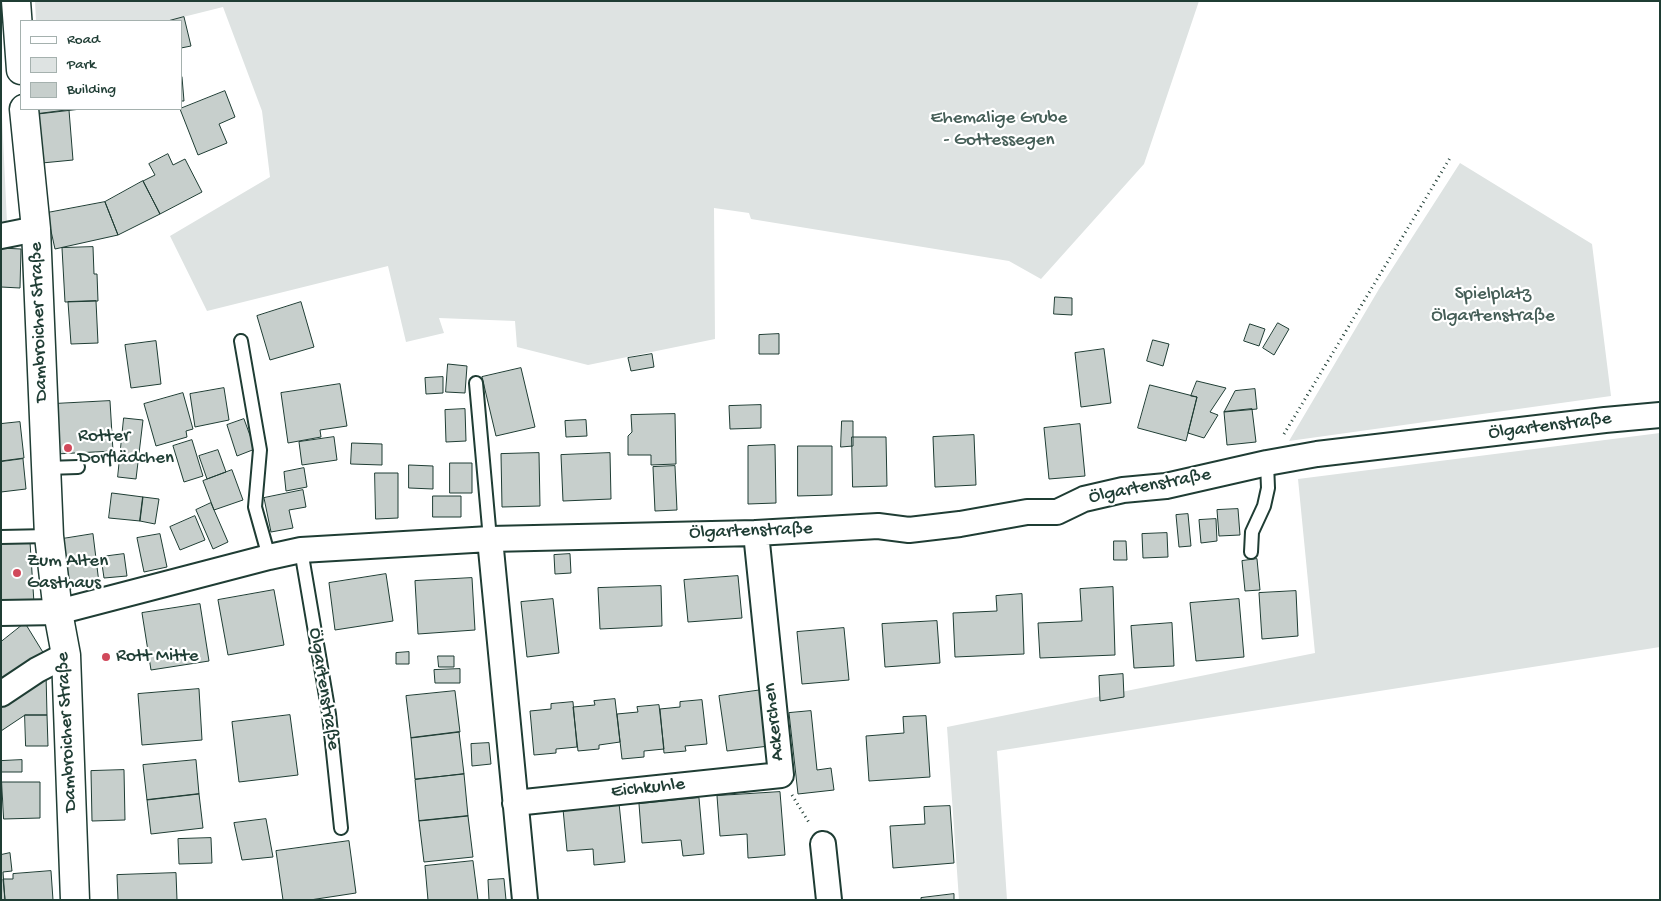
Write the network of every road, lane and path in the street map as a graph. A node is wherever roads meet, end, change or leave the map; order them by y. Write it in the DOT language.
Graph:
graph roads {
  1 [pos="12,4"];
  2 [pos="20,63"];
  3 [pos="24,110"];
  4 [pos="1450,158"];
  5 [pos="36,229"];
  6 [pos="1,236"];
  7 [pos="241,340"];
  8 [pos="476,383"];
  9 [pos="1660,415"];
  10 [pos="1267,463"];
  11 [pos="78,467"];
  12 [pos="46,468"];
  13 [pos="756,533"];
  14 [pos="48,536"];
  15 [pos="1,537"];
  16 [pos="490,539"];
  17 [pos="301,550"];
  18 [pos="1251,552"];
  19 [pos="269,556"];
  20 [pos="58,612"];
  21 [pos="1,613"];
  22 [pos="66,655"];
  23 [pos="1,694"];
  24 [pos="781,775"];
  25 [pos="515,804"];
  26 [pos="341,828"];
  27 [pos="823,844"];
  28 [pos="75,900"];
  29 [pos="525,900"];
  30 [pos="829,900"];
  1 -- 2 [label="street"];
  3 -- 5 [label="street, Dambroicher Straße"];
  4 -- 10 [label="path"];
  5 -- 6 [label="street"];
  5 -- 12 [label="street, Dambroicher Straße"];
  7 -- 19 [label="lane"];
  8 -- 16 [label="lane"];
  9 -- 10 [label="street, Ölgartenstraße"];
  10 -- 13 [label="street, Ölgartenstraße"];
  10 -- 18 [label="lane"];
  11 -- 12 [label="lane"];
  12 -- 14 [label="street, Dambroicher Straße"];
  13 -- 16 [label="street, Ölgartenstraße"];
  13 -- 24 [label="street, Ackerchen"];
  14 -- 15 [label="lane"];
  14 -- 20 [label="street, Dambroicher Straße"];
  16 -- 17 [label="street, Ölgartenstraße"];
  16 -- 25 [label="street"];
  17 -- 19 [label="street, Ölgartenstraße"];
  17 -- 26 [label="lane, Ölgartenstraße"];
  19 -- 20 [label="street, Ölgartenstraße"];
  20 -- 21 [label="street, Ölgartenstraße"];
  20 -- 22 [label="street, Dambroicher Straße"];
  22 -- 23 [label="street"];
  22 -- 28 [label="street, Dambroicher Straße"];
  24 -- 25 [label="street, Eichkuhle"];
  24 -- 27 [label="path, Ackerchen"];
  25 -- 29 [label="street"];
  27 -- 30 [label="street"];
}
